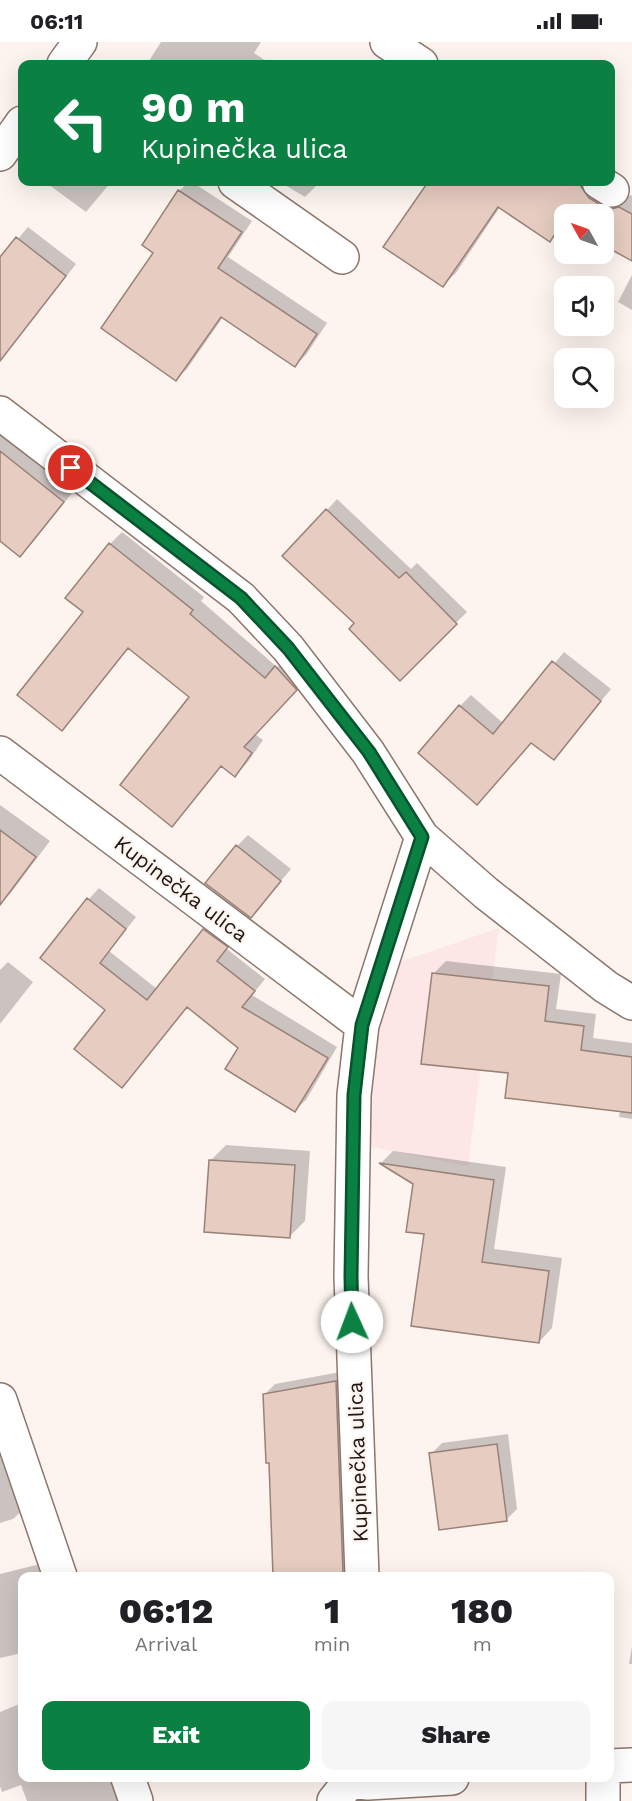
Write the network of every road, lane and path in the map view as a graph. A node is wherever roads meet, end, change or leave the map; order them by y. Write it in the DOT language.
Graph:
graph roads {
  1 [pos="387,42"];
  2 [pos="415,60"];
  3 [pos="18,129"];
  4 [pos="0,154"];
  5 [pos="241,186"];
  6 [pos="342,257"];
  7 [pos="0,412"];
  8 [pos="0,753"];
  9 [pos="422,837"];
  10 [pos="632,1003"];
  11 [pos="362,1025"];
  12 [pos="0,1400"];
  13 [pos="59,1572"];
  14 [pos="362,1572"];
  15 [pos="632,1765"];
  16 [pos="614,1766"];
  17 [pos="129,1782"];
  18 [pos="385,1782"];
  19 [pos="603,1782"];
  20 [pos="345,1786"];
  21 [pos="136,1801"];
  22 [pos="603,1801"];
  1 -- 2 [label="street"];
  3 -- 4 [label="street"];
  5 -- 6 [label="street"];
  7 -- 9 [label="street"];
  8 -- 11 [label="street, Kupinečka ulica"];
  9 -- 10 [label="street"];
  9 -- 11 [label="street, Kupinečka ulica"];
  11 -- 14 [label="street, Kupinečka ulica"];
  12 -- 13 [label="street"];
  15 -- 16 [label="street"];
  17 -- 21 [label="street"];
  18 -- 20 [label="street"];
  19 -- 22 [label="street"];
}
